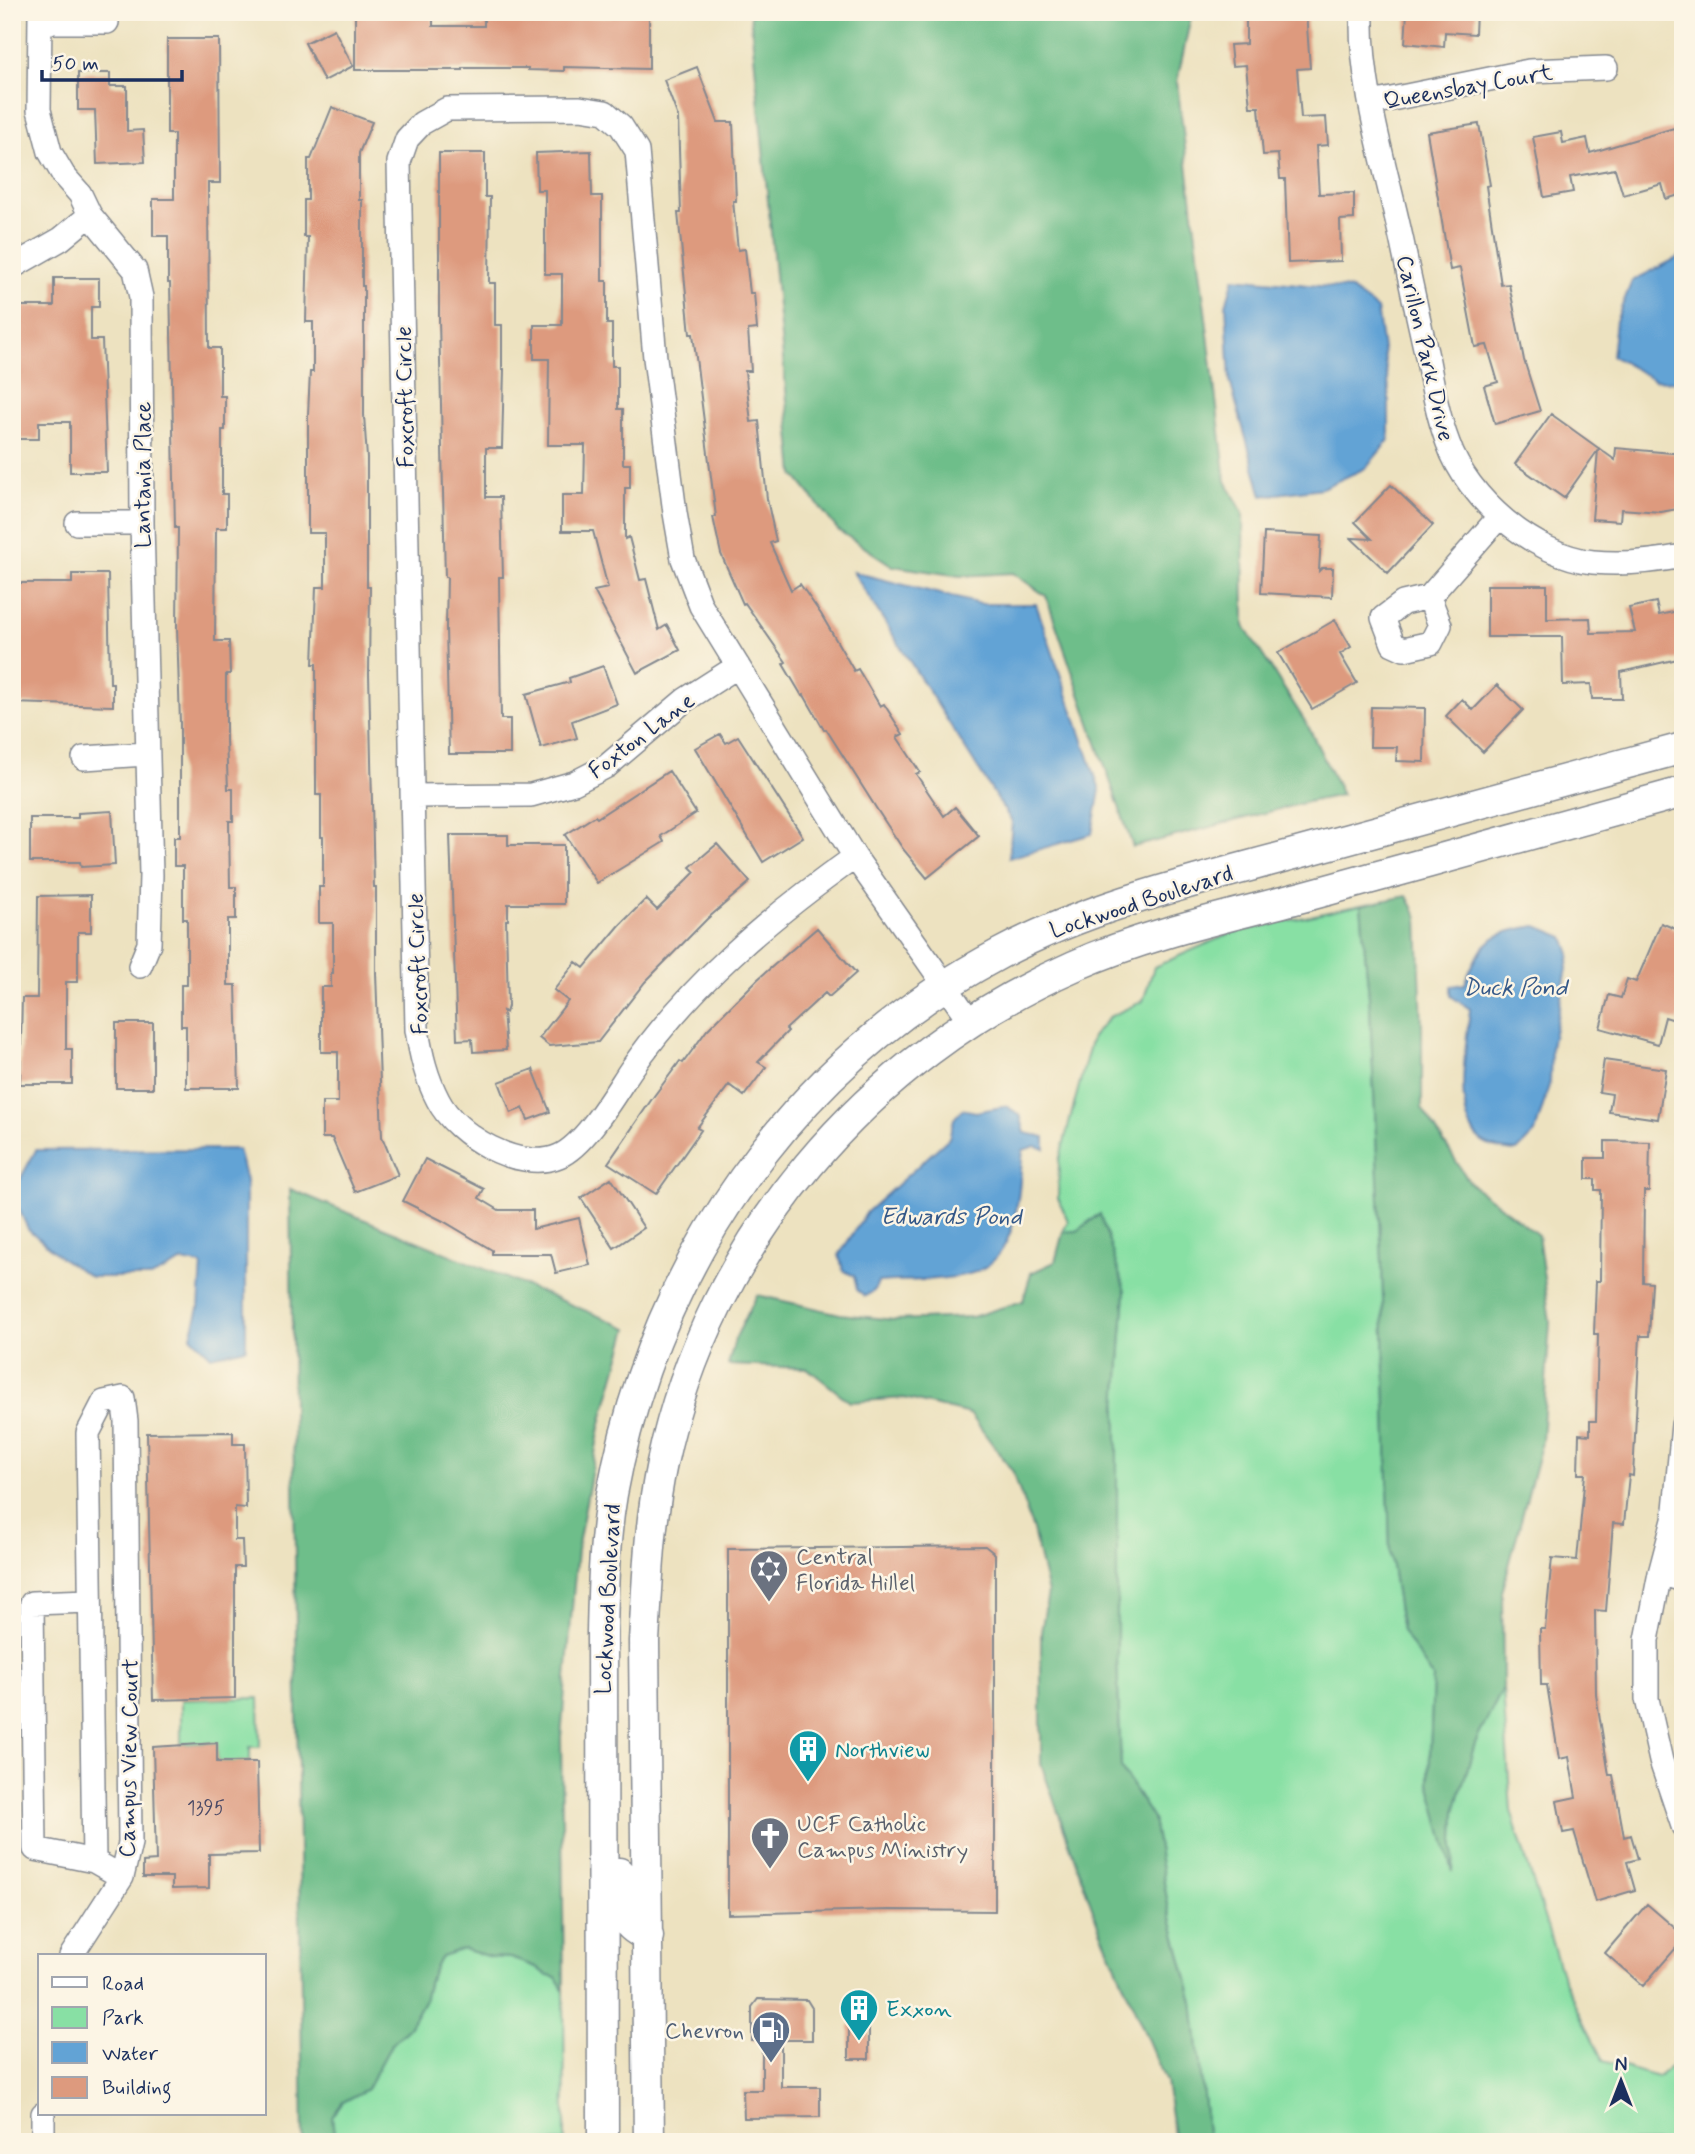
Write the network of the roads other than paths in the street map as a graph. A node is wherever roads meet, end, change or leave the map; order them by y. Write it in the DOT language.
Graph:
graph roads {
  1 [pos="1362,12"];
  2 [pos="40,17"];
  3 [pos="107,22"];
  4 [pos="1606,68"];
  5 [pos="1372,103"];
  6 [pos="90,215"];
  7 [pos="12,267"];
  8 [pos="1499,517"];
  9 [pos="77,523"];
  10 [pos="142,523"];
  11 [pos="1683,556"];
  12 [pos="1429,597"];
  13 [pos="738,666"];
  14 [pos="1683,748"];
  15 [pos="146,754"];
  16 [pos="84,758"];
  17 [pos="1683,792"];
  18 [pos="413,796"];
  19 [pos="855,857"];
  20 [pos="140,966"];
  21 [pos="944,987"];
  22 [pos="970,1021"];
  23 [pos="1683,1425"];
  24 [pos="621,1451"];
  25 [pos="662,1461"];
  26 [pos="1660,1573"];
  27 [pos="1683,1580"];
  28 [pos="90,1601"];
  29 [pos="602,1722"];
  30 [pos="603,1775"];
  31 [pos="1683,1826"];
  32 [pos="94,1861"];
  33 [pos="122,1877"];
  34 [pos="648,1885"];
  35 [pos="648,1936"];
  36 [pos="73,1954"];
  37 [pos="43,2116"];
  38 [pos="43,2142"];
  39 [pos="603,2142"];
  40 [pos="649,2142"];
  1 -- 5 [label="street, Carillon Park Drive"];
  2 -- 3 [label="street"];
  2 -- 6 [label="street, Lantania Place"];
  4 -- 5 [label="street, Queensbay Court"];
  5 -- 8 [label="street, Carillon Park Drive"];
  6 -- 7 [label="street"];
  6 -- 10 [label="street, Lantania Place"];
  8 -- 11 [label="street, Carillon Park Drive"];
  8 -- 12 [label="street"];
  9 -- 10 [label="street"];
  10 -- 15 [label="street, Lantania Place"];
  13 -- 18 [label="street, Foxton Lane"];
  13 -- 18 [label="street, Foxcroft Circle"];
  13 -- 19 [label="street, Foxcroft Circle"];
  14 -- 21 [label="main road, Lockwood Boulevard"];
  15 -- 16 [label="street"];
  15 -- 20 [label="street, Lantania Place"];
  17 -- 22 [label="main road, Lockwood Boulevard"];
  18 -- 19 [label="street, Foxcroft Circle"];
  19 -- 21 [label="street, Foxcroft Circle"];
  21 -- 22 [label="street, Foxcroft Circle"];
  21 -- 24 [label="main road, Lockwood Boulevard"];
  22 -- 25 [label="main road, Lockwood Boulevard"];
  23 -- 26 [label="street"];
  24 -- 25 [label="main road"];
  24 -- 29 [label="main road, Lockwood Boulevard"];
  25 -- 34 [label="main road, Lockwood Boulevard"];
  26 -- 27 [label="street"];
  26 -- 31 [label="street"];
  28 -- 32 [label="street"];
  28 -- 32 [label="street"];
  28 -- 33 [label="street, Campus View Court"];
  29 -- 30 [label="main road, Lockwood Boulevard"];
  29 -- 34 [label="main road"];
  30 -- 35 [label="main road"];
  30 -- 39 [label="main road, Lockwood Boulevard"];
  32 -- 33 [label="street"];
  33 -- 36 [label="street, Campus View Court"];
  34 -- 35 [label="main road, Lockwood Boulevard"];
  35 -- 40 [label="main road, Lockwood Boulevard"];
  37 -- 38 [label="street"];
}
